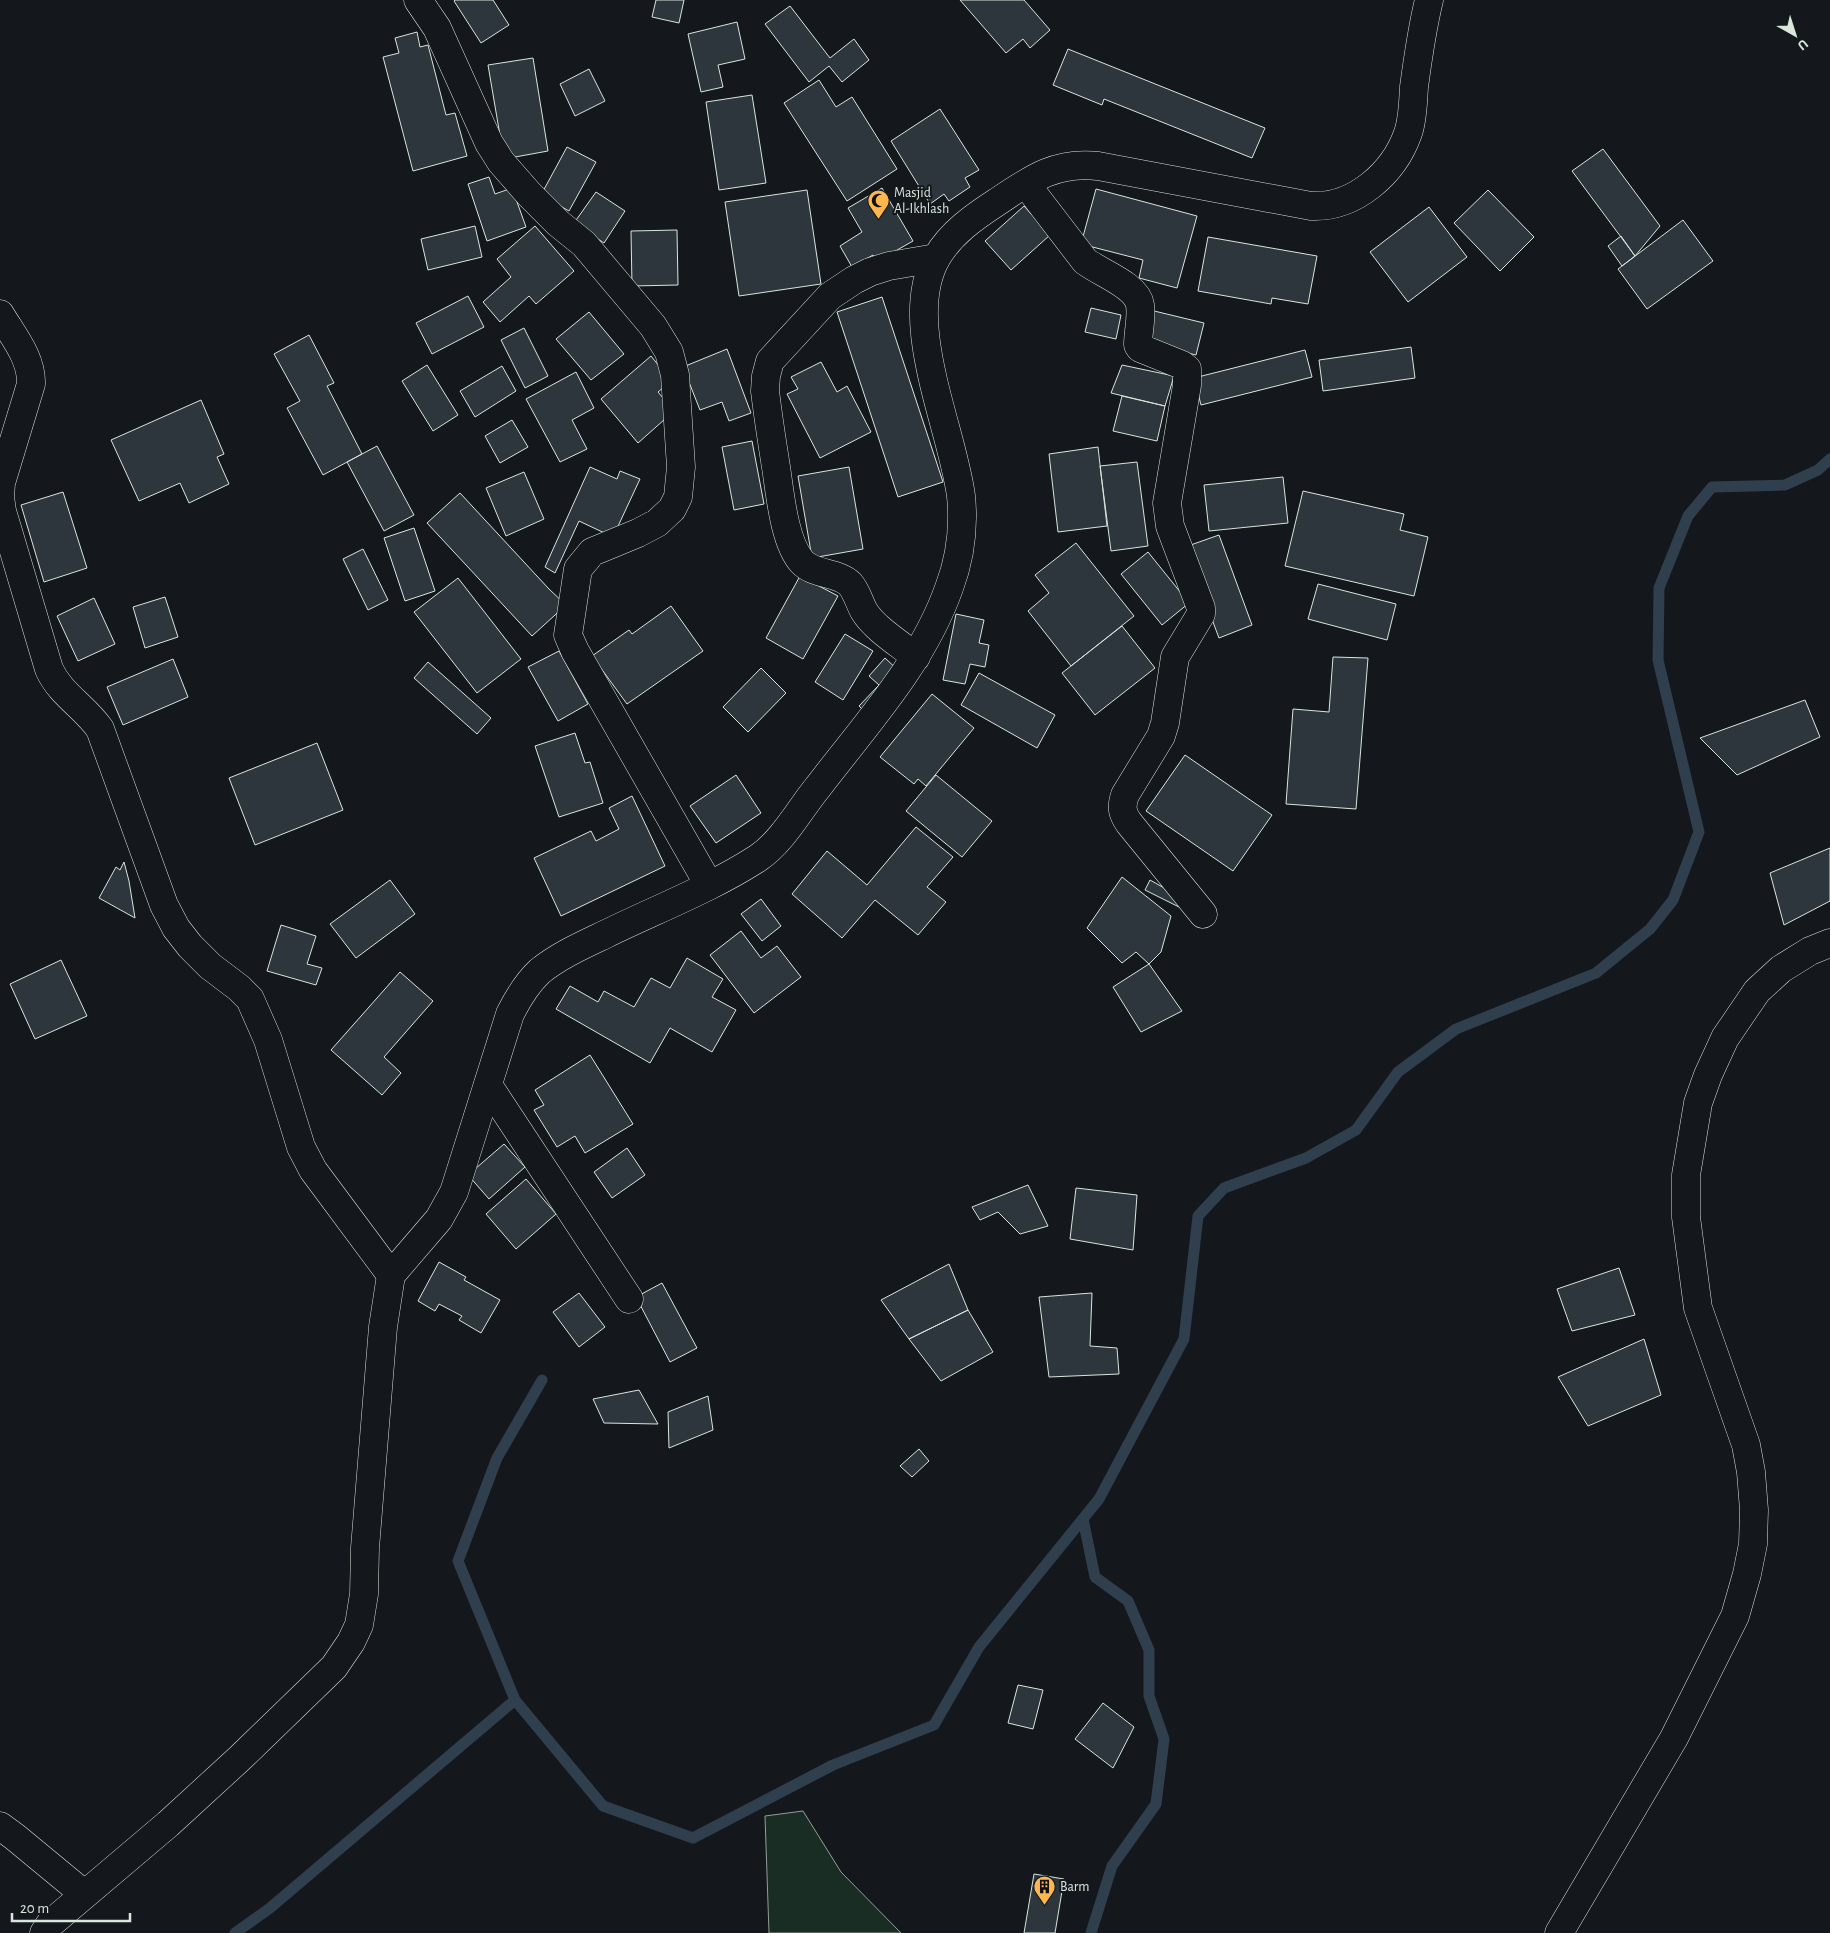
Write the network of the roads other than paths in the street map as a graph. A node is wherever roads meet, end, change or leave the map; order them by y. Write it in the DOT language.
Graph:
graph roads {
  1 [pos="418,0"];
  2 [pos="1429,0"];
  3 [pos="1026,184"];
  4 [pos="936,258"];
  5 [pos="0,314"];
  6 [pos="916,657"];
  7 [pos="709,885"];
  8 [pos="1203,914"];
  9 [pos="1830,943"];
  10 [pos="488,1085"];
  11 [pos="391,1275"];
  12 [pos="629,1299"];
  13 [pos="0,1826"];
  14 [pos="84,1894"];
  15 [pos="44,1933"];
  16 [pos="1559,1933"];
  1 -- 7 [label="street"];
  2 -- 3 [label="street"];
  3 -- 4 [label="street"];
  3 -- 8 [label="street"];
  4 -- 6 [label="street"];
  4 -- 6 [label="street"];
  5 -- 11 [label="street"];
  6 -- 7 [label="street"];
  7 -- 10 [label="street"];
  9 -- 16 [label="street"];
  10 -- 11 [label="street"];
  10 -- 12 [label="street"];
  11 -- 14 [label="street"];
  13 -- 14 [label="street"];
  14 -- 15 [label="street"];
}
